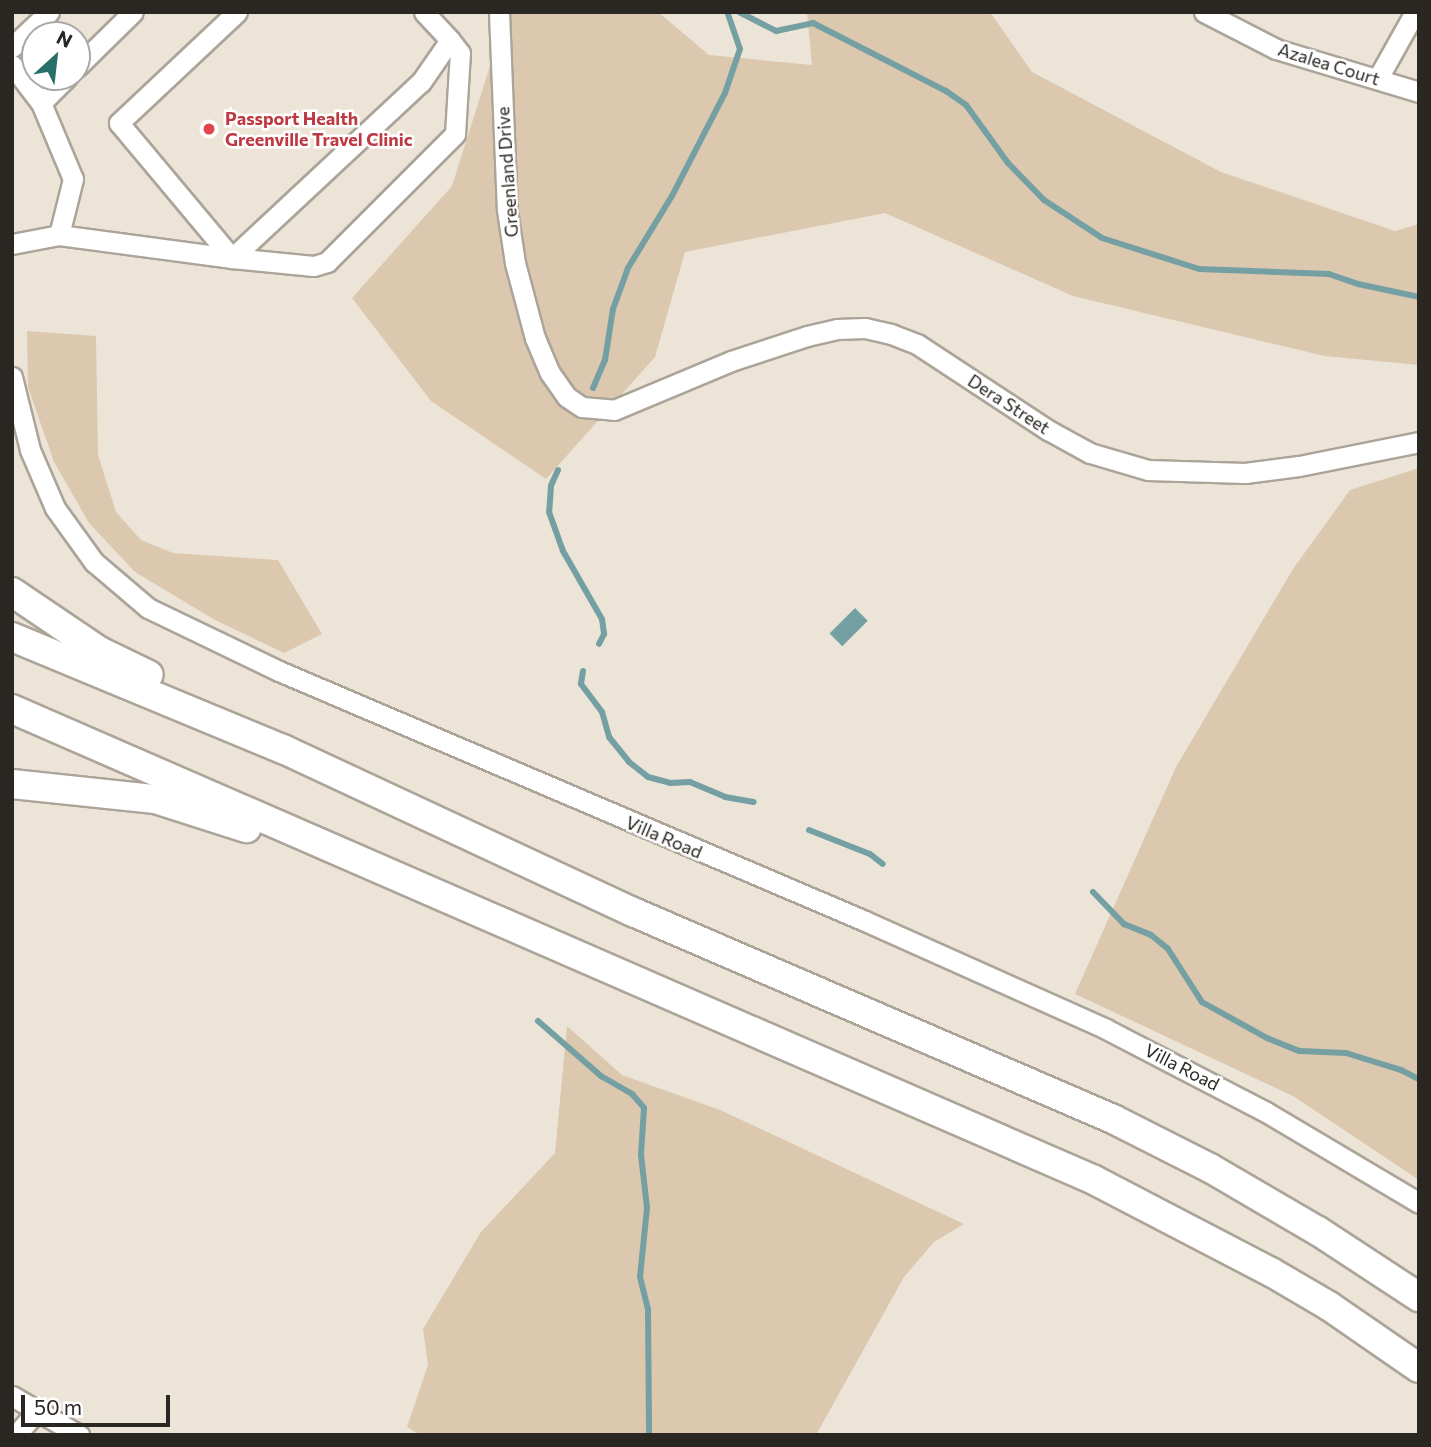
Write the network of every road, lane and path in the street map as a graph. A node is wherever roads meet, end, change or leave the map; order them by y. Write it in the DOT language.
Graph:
graph roads {
  1 [pos="49,12"];
  2 [pos="133,12"];
  3 [pos="237,12"];
  4 [pos="425,12"];
  5 [pos="499,12"];
  6 [pos="1204,12"];
  7 [pos="1415,12"];
  8 [pos="450,40"];
  9 [pos="12,47"];
  10 [pos="91,53"];
  11 [pos="12,65"];
  12 [pos="1378,78"];
  13 [pos="53,91"];
  14 [pos="1419,92"];
  15 [pos="41,103"];
  16 [pos="58,235"];
  17 [pos="12,244"];
  18 [pos="232,258"];
  19 [pos="12,377"];
  20 [pos="614,410"];
  21 [pos="1419,442"];
  22 [pos="12,592"];
  23 [pos="12,637"];
  24 [pos="12,709"];
  25 [pos="283,749"];
  26 [pos="12,784"];
  27 [pos="392,875"];
  28 [pos="1419,1203"];
  29 [pos="1419,1297"];
  30 [pos="1419,1368"];
  31 [pos="12,1396"];
  32 [pos="38,1410"];
  33 [pos="16,1435"];
  34 [pos="79,1435"];
  1 -- 9 [label="street"];
  2 -- 10 [label="street"];
  3 -- 18 [label="street"];
  4 -- 8 [label="street"];
  5 -- 20 [label="street, Greenland Drive"];
  6 -- 12 [label="street, Azalea Court"];
  7 -- 12 [label="street"];
  8 -- 18 [label="street"];
  8 -- 18 [label="street"];
  11 -- 15 [label="street"];
  12 -- 14 [label="street, Azalea Court"];
  13 -- 15 [label="street"];
  15 -- 16 [label="street"];
  16 -- 17 [label="street"];
  16 -- 18 [label="street"];
  19 -- 28 [label="street, Villa Road"];
  20 -- 21 [label="street, Dera Street"];
  22 -- 25 [label="highway"];
  23 -- 25 [label="highway"];
  24 -- 27 [label="highway"];
  25 -- 29 [label="highway"];
  26 -- 27 [label="highway"];
  27 -- 30 [label="highway"];
  31 -- 32 [label="street"];
  32 -- 33 [label="street"];
  32 -- 34 [label="street"];
}
